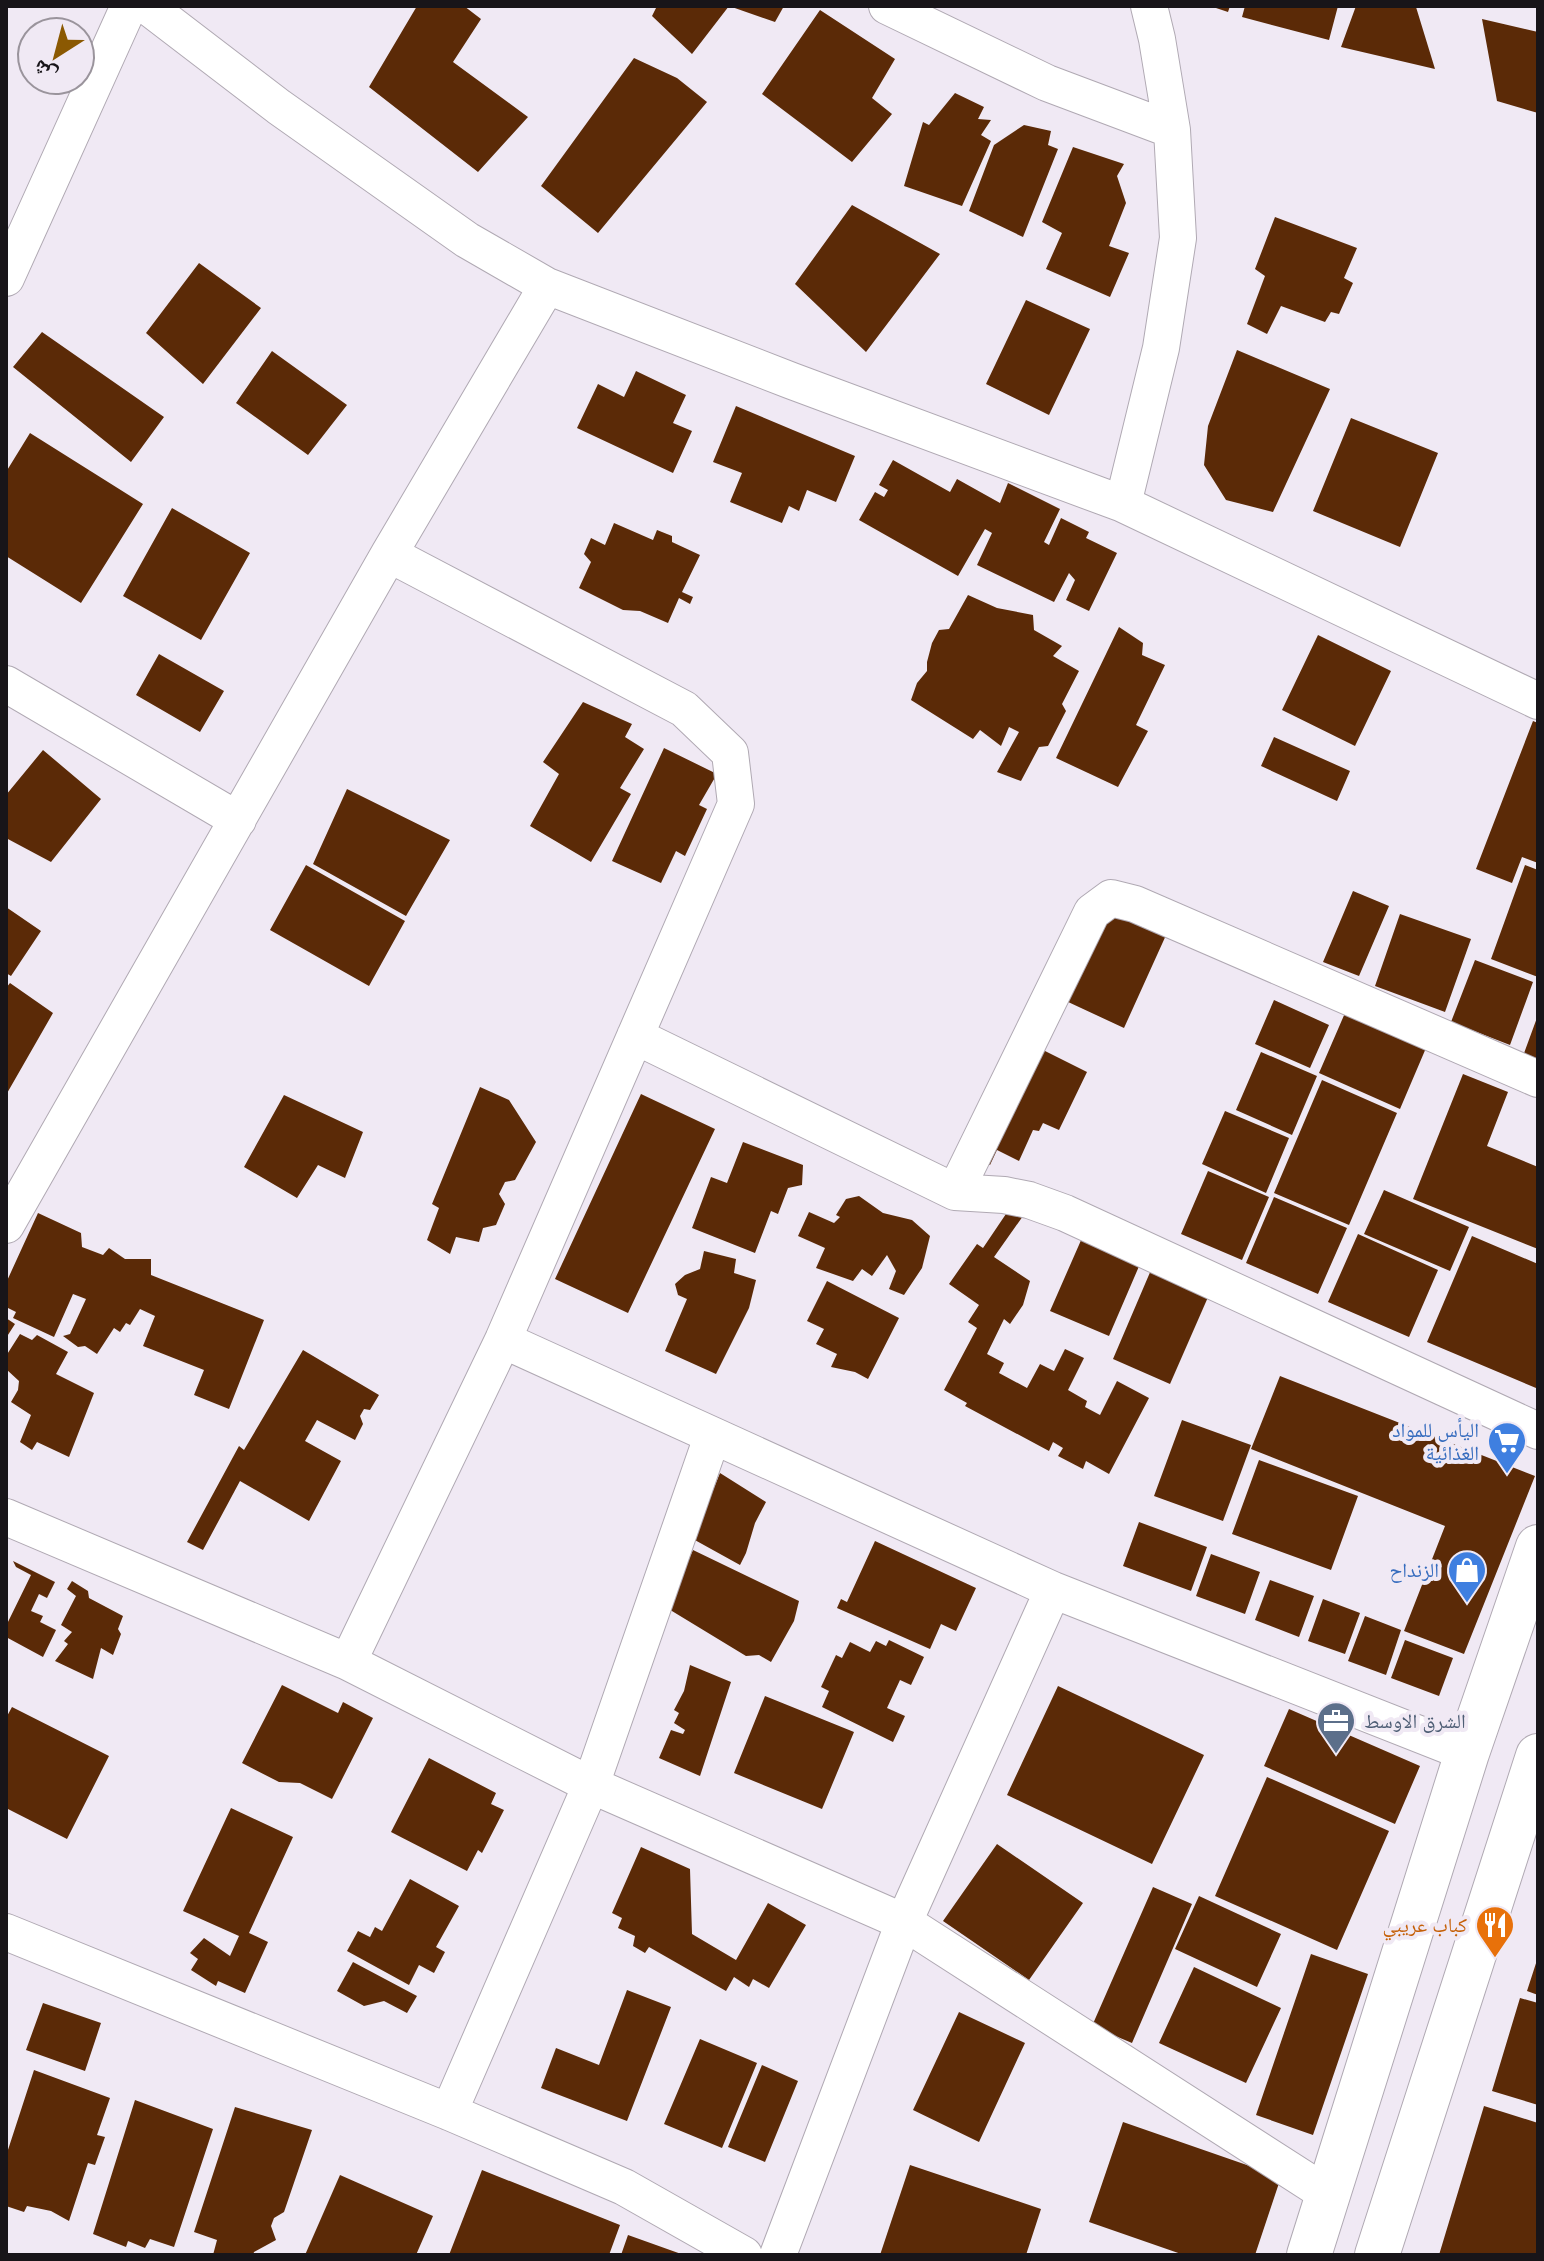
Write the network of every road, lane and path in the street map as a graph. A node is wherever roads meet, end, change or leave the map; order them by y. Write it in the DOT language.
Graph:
graph roads {
  1 [pos="129,6"];
  2 [pos="147,6"];
  3 [pos="887,6"];
  4 [pos="1149,6"];
  5 [pos="1172,130"];
  6 [pos="6,278"];
  7 [pos="547,286"];
  8 [pos="1123,504"];
  9 [pos="389,554"];
  10 [pos="6,684"];
  11 [pos="1538,701"];
  12 [pos="238,820"];
  13 [pos="635,1036"];
  14 [pos="1538,1079"];
  15 [pos="955,1192"];
  16 [pos="7,1219"];
  17 [pos="503,1340"];
  18 [pos="1538,1431"];
  19 [pos="712,1437"];
  20 [pos="6,1517"];
  21 [pos="1538,1547"];
  22 [pos="1053,1590"];
  23 [pos="348,1662"];
  24 [pos="1467,1753"];
  25 [pos="1538,1756"];
  26 [pos="591,1785"];
  27 [pos="904,1922"];
  28 [pos="6,1932"];
  29 [pos="449,2112"];
  30 [pos="1327,2194"];
  31 [pos="744,2255"];
  32 [pos="778,2255"];
  33 [pos="1309,2255"];
  34 [pos="1377,2255"];
  1 -- 6 [label="street"];
  2 -- 7 [label="street"];
  3 -- 5 [label="street"];
  4 -- 5 [label="street"];
  5 -- 8 [label="street"];
  7 -- 8 [label="street"];
  7 -- 9 [label="street"];
  8 -- 11 [label="street"];
  9 -- 12 [label="street"];
  9 -- 13 [label="street"];
  10 -- 12 [label="street"];
  12 -- 16 [label="street"];
  13 -- 15 [label="street"];
  13 -- 17 [label="street"];
  14 -- 15 [label="street"];
  15 -- 18 [label="street"];
  17 -- 19 [label="street"];
  17 -- 23 [label="street"];
  19 -- 22 [label="street"];
  19 -- 26 [label="street"];
  20 -- 23 [label="street"];
  21 -- 24 [label="main road"];
  22 -- 24 [label="street"];
  22 -- 27 [label="street"];
  23 -- 26 [label="street"];
  24 -- 30 [label="main road"];
  25 -- 34 [label="main road"];
  26 -- 27 [label="street"];
  26 -- 29 [label="street"];
  27 -- 30 [label="street"];
  27 -- 32 [label="street"];
  28 -- 29 [label="street"];
  29 -- 31 [label="street"];
  30 -- 33 [label="main road"];
}
